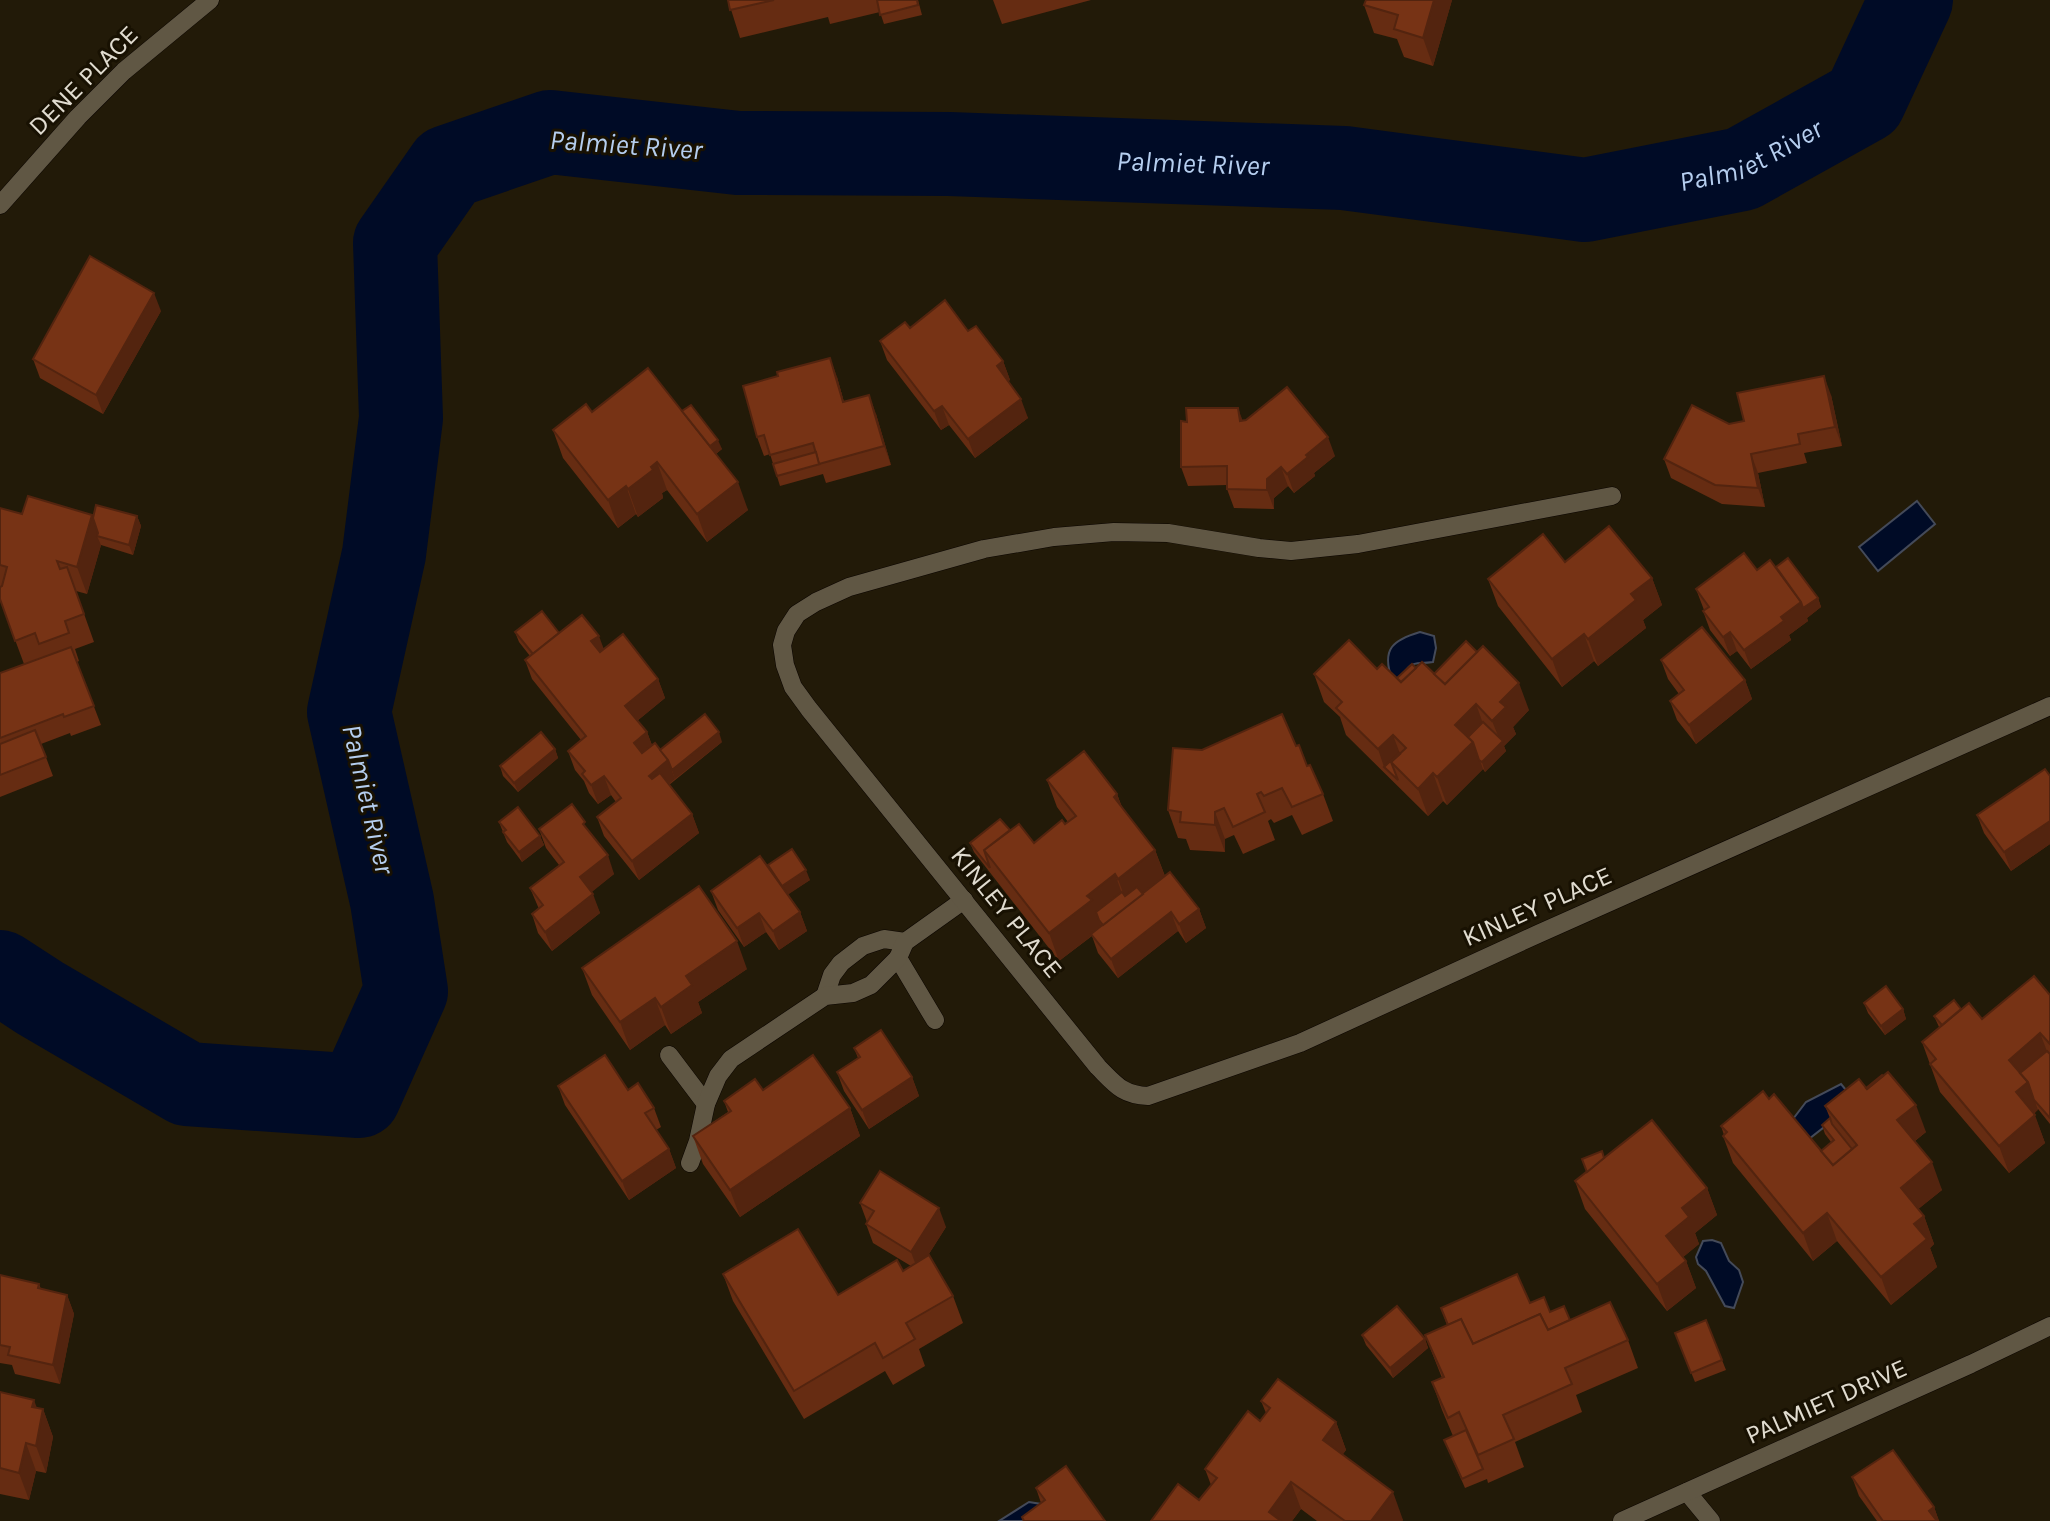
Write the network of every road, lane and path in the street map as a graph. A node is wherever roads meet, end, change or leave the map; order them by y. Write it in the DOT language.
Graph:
graph roads {
  1 [pos="210,0"];
  2 [pos="0,205"];
  3 [pos="1612,496"];
  4 [pos="2050,706"];
  5 [pos="964,900"];
  6 [pos="902,950"];
  7 [pos="825,996"];
  8 [pos="935,1020"];
  9 [pos="669,1055"];
  10 [pos="706,1104"];
  11 [pos="690,1163"];
  12 [pos="2050,1326"];
  13 [pos="1687,1492"];
  14 [pos="1622,1521"];
  15 [pos="1711,1521"];
  1 -- 2 [label="street, DENE PLACE"];
  3 -- 5 [label="street, KINLEY PLACE"];
  4 -- 5 [label="street, KINLEY PLACE"];
  5 -- 6 [label="street"];
  6 -- 7 [label="street"];
  6 -- 7 [label="street"];
  6 -- 8 [label="street"];
  7 -- 10 [label="street"];
  9 -- 10 [label="street"];
  10 -- 11 [label="street"];
  12 -- 13 [label="street, PALMIET DRIVE"];
  13 -- 14 [label="street, PALMIET DRIVE"];
  13 -- 15 [label="street"];
}
